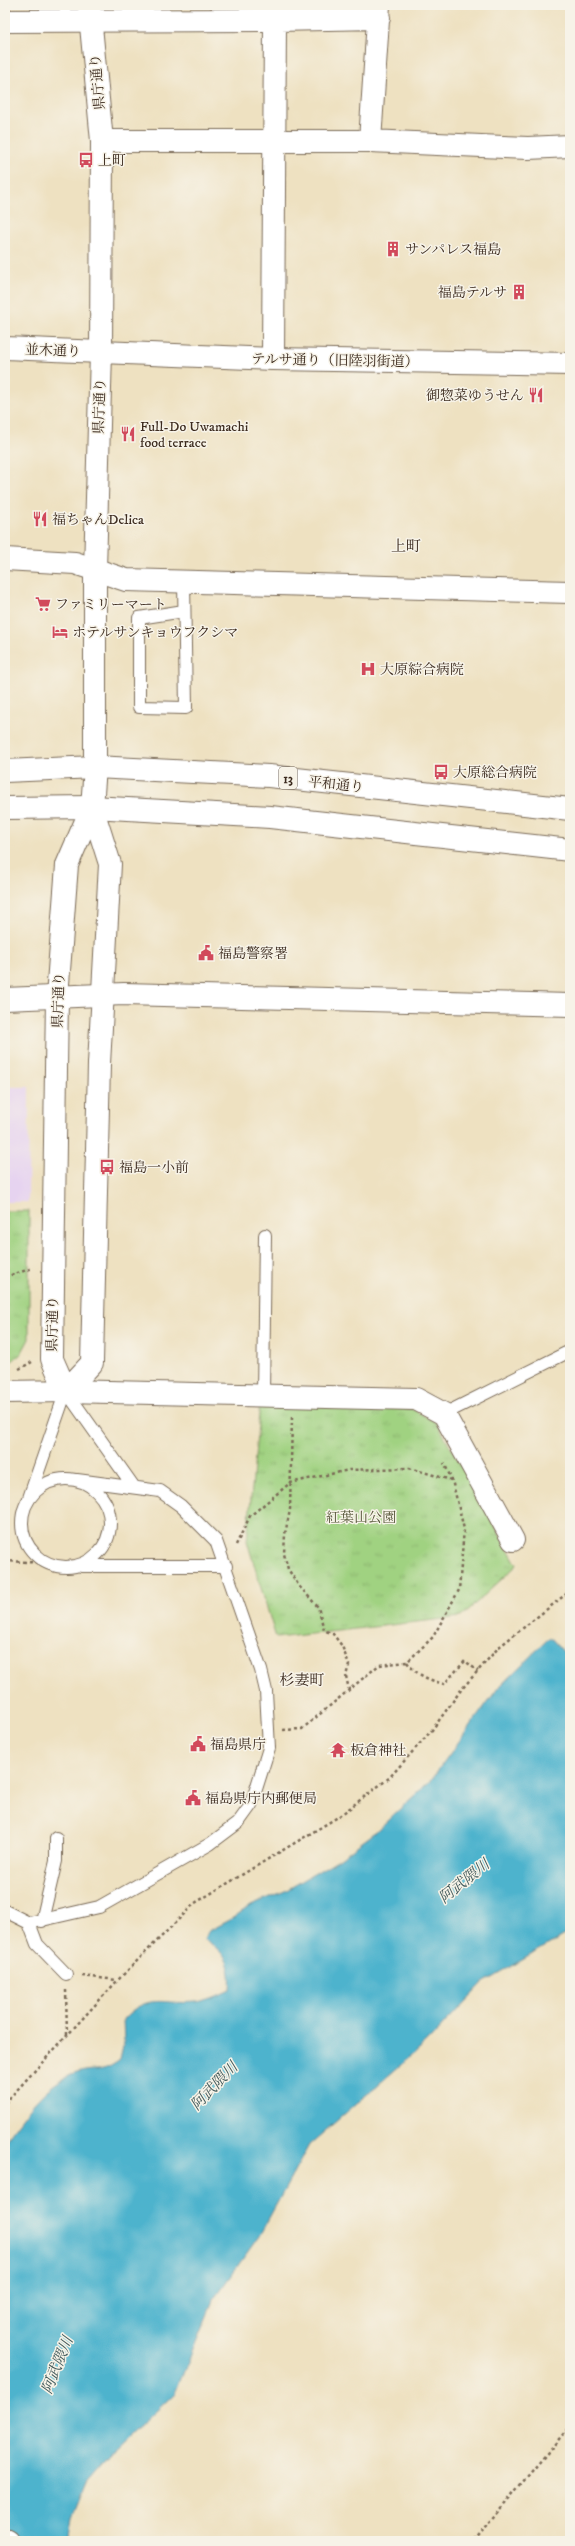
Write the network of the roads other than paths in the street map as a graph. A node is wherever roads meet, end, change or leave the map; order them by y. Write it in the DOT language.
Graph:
graph roads {
  1 [pos="379,12"];
  2 [pos="90,14"];
  3 [pos="275,20"];
  4 [pos="5,21"];
  5 [pos="102,141"];
  6 [pos="370,141"];
  7 [pos="273,142"];
  8 [pos="570,146"];
  9 [pos="5,348"];
  10 [pos="101,352"];
  11 [pos="273,359"];
  12 [pos="570,364"];
  13 [pos="5,559"];
  14 [pos="95,570"];
  15 [pos="184,582"];
  16 [pos="570,592"];
  17 [pos="184,611"];
  18 [pos="95,767"];
  19 [pos="5,771"];
  20 [pos="5,808"];
  21 [pos="92,808"];
  22 [pos="570,809"];
  23 [pos="570,850"];
  24 [pos="102,994"];
  25 [pos="57,997"];
  26 [pos="5,999"];
  27 [pos="570,1005"];
  28 [pos="265,1235"];
  29 [pos="570,1351"];
  30 [pos="66,1391"];
  31 [pos="5,1392"];
  32 [pos="263,1396"];
  33 [pos="444,1414"];
  34 [pos="77,1480"];
  35 [pos="134,1487"];
  36 [pos="27,1502"];
  37 [pos="513,1540"];
  38 [pos="76,1566"];
  39 [pos="226,1566"];
  40 [pos="56,1838"];
  41 [pos="5,1911"];
  42 [pos="42,1921"];
  43 [pos="29,1923"];
  44 [pos="66,1974"];
  1 -- 3 [label="main road"];
  1 -- 6 [label="main road"];
  2 -- 3 [label="main road"];
  2 -- 4 [label="main road"];
  2 -- 5 [label="main road, 県庁通り"];
  3 -- 7 [label="main road"];
  5 -- 7 [label="main road"];
  5 -- 10 [label="main road, 県庁通り"];
  6 -- 7 [label="main road"];
  6 -- 8 [label="main road"];
  7 -- 11 [label="main road"];
  9 -- 10 [label="main road, 並木通り"];
  10 -- 11 [label="main road, テルサ通り（旧陸羽街道）"];
  10 -- 14 [label="main road, 県庁通り"];
  11 -- 12 [label="main road, テルサ通り（旧陸羽街道）"];
  13 -- 14 [label="main road"];
  14 -- 15 [label="main road"];
  14 -- 18 [label="main road, 県庁通り"];
  15 -- 16 [label="main road"];
  15 -- 17 [label="lane"];
  17 -- 17 [label="lane"];
  18 -- 19 [label="main road, 平和通り / 13"];
  18 -- 21 [label="main road, 県庁通り"];
  18 -- 22 [label="main road, 平和通り / 13"];
  20 -- 21 [label="main road"];
  21 -- 23 [label="main road"];
  21 -- 24 [label="main road, 県庁通り"];
  21 -- 25 [label="main road, 県庁通り"];
  24 -- 25 [label="main road"];
  24 -- 27 [label="main road"];
  24 -- 30 [label="main road, 県庁通り"];
  25 -- 26 [label="main road"];
  25 -- 30 [label="main road, 県庁通り"];
  28 -- 32 [label="lane"];
  29 -- 33 [label="lane"];
  30 -- 31 [label="main road"];
  30 -- 32 [label="main road"];
  30 -- 35 [label="lane"];
  30 -- 36 [label="lane"];
  32 -- 33 [label="main road"];
  33 -- 37 [label="main road"];
  34 -- 35 [label="lane"];
  34 -- 36 [label="lane"];
  34 -- 38 [label="lane"];
  35 -- 39 [label="lane"];
  36 -- 38 [label="lane"];
  38 -- 39 [label="lane"];
  39 -- 42 [label="lane"];
  40 -- 42 [label="lane"];
  41 -- 43 [label="lane"];
  42 -- 43 [label="lane"];
  43 -- 44 [label="lane"];
}
